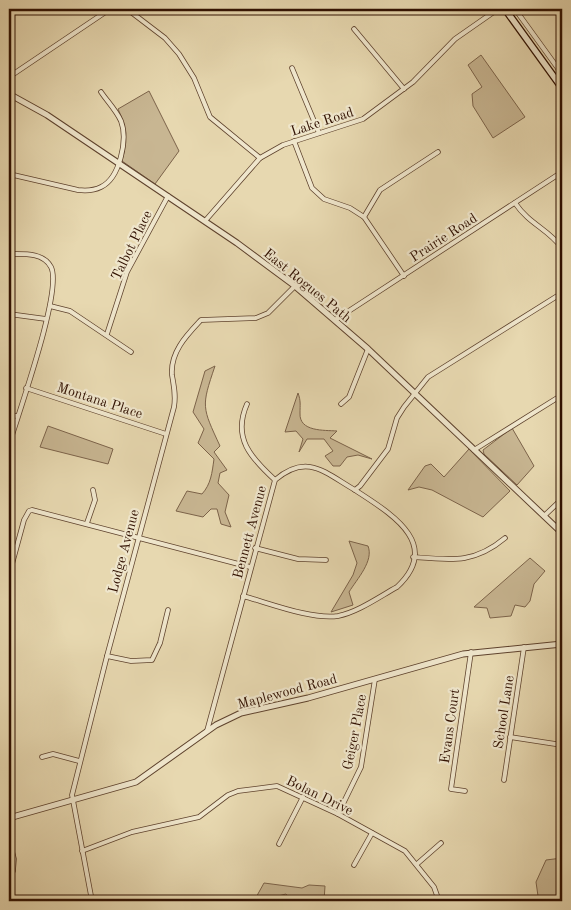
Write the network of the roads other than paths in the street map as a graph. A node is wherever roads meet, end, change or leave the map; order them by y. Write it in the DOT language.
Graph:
graph roads {
  1 [pos="110,9"];
  2 [pos="127,9"];
  3 [pos="498,9"];
  4 [pos="505,9"];
  5 [pos="515,9"];
  6 [pos="354,29"];
  7 [pos="292,68"];
  8 [pos="562,74"];
  9 [pos="9,77"];
  10 [pos="562,88"];
  11 [pos="404,89"];
  12 [pos="101,92"];
  13 [pos="9,94"];
  14 [pos="319,133"];
  15 [pos="294,141"];
  16 [pos="438,152"];
  17 [pos="260,158"];
  18 [pos="118,162"];
  19 [pos="562,172"];
  20 [pos="9,174"];
  21 [pos="168,196"];
  22 [pos="515,203"];
  23 [pos="364,217"];
  24 [pos="205,221"];
  25 [pos="562,248"];
  26 [pos="9,254"];
  27 [pos="404,276"];
  28 [pos="295,286"];
  29 [pos="562,293"];
  30 [pos="50,306"];
  31 [pos="9,314"];
  32 [pos="46,319"];
  33 [pos="335,320"];
  34 [pos="107,334"];
  35 [pos="368,349"];
  36 [pos="131,352"];
  37 [pos="26,388"];
  38 [pos="414,393"];
  39 [pos="562,394"];
  40 [pos="247,404"];
  41 [pos="341,404"];
  42 [pos="9,415"];
  43 [pos="17,416"];
  44 [pos="166,434"];
  45 [pos="9,445"];
  46 [pos="474,450"];
  47 [pos="275,480"];
  48 [pos="93,490"];
  49 [pos="355,490"];
  50 [pos="562,499"];
  51 [pos="544,516"];
  52 [pos="87,523"];
  53 [pos="562,533"];
  54 [pos="139,538"];
  55 [pos="505,538"];
  56 [pos="255,548"];
  57 [pos="414,557"];
  58 [pos="326,560"];
  59 [pos="10,565"];
  60 [pos="250,566"];
  61 [pos="9,574"];
  62 [pos="243,596"];
  63 [pos="168,610"];
  64 [pos="562,644"];
  65 [pos="524,647"];
  66 [pos="471,652"];
  67 [pos="107,656"];
  68 [pos="375,678"];
  69 [pos="207,732"];
  70 [pos="510,737"];
  71 [pos="562,745"];
  72 [pos="42,757"];
  73 [pos="80,761"];
  74 [pos="504,780"];
  75 [pos="465,790"];
  76 [pos="303,797"];
  77 [pos="72,801"];
  78 [pos="338,814"];
  79 [pos="9,818"];
  80 [pos="372,833"];
  81 [pos="9,840"];
  82 [pos="441,843"];
  83 [pos="279,844"];
  84 [pos="82,850"];
  85 [pos="417,864"];
  86 [pos="354,865"];
  87 [pos="13,871"];
  88 [pos="92,901"];
  89 [pos="178,901"];
  90 [pos="204,901"];
  91 [pos="439,901"];
  1 -- 9 [label="street"];
  2 -- 17 [label="street"];
  3 -- 11 [label="street, Lake Road"];
  4 -- 10 [label="main road"];
  5 -- 8 [label="street"];
  6 -- 11 [label="street"];
  7 -- 14 [label="street"];
  11 -- 14 [label="street, Lake Road"];
  12 -- 18 [label="street"];
  13 -- 18 [label="street, East Rogues Path"];
  14 -- 15 [label="street, Lake Road"];
  15 -- 17 [label="street, Lake Road"];
  15 -- 23 [label="street"];
  16 -- 23 [label="street"];
  17 -- 24 [label="street, Lake Road"];
  18 -- 20 [label="street"];
  18 -- 21 [label="street, East Rogues Path"];
  19 -- 22 [label="street, Prairie Road"];
  21 -- 24 [label="street, East Rogues Path"];
  21 -- 34 [label="street, Talbot Place"];
  22 -- 25 [label="street"];
  22 -- 27 [label="street, Prairie Road"];
  23 -- 27 [label="street"];
  24 -- 28 [label="street, East Rogues Path"];
  26 -- 30 [label="street"];
  27 -- 33 [label="street, Prairie Road"];
  28 -- 33 [label="street, East Rogues Path"];
  28 -- 44 [label="street, Lodge Avenue"];
  29 -- 38 [label="street"];
  30 -- 32 [label="street"];
  30 -- 34 [label="street"];
  31 -- 32 [label="street"];
  32 -- 37 [label="street"];
  33 -- 35 [label="street, East Rogues Path"];
  34 -- 36 [label="street"];
  35 -- 38 [label="street, East Rogues Path"];
  35 -- 41 [label="street"];
  37 -- 43 [label="street"];
  37 -- 44 [label="street, Montana Place"];
  38 -- 46 [label="street, East Rogues Path"];
  38 -- 49 [label="street"];
  39 -- 46 [label="street"];
  40 -- 47 [label="street"];
  42 -- 43 [label="street"];
  43 -- 45 [label="street"];
  44 -- 54 [label="street, Lodge Avenue"];
  46 -- 51 [label="street, East Rogues Path"];
  47 -- 49 [label="street, Bennett Avenue"];
  47 -- 56 [label="street, Bennett Avenue"];
  48 -- 52 [label="street"];
  49 -- 57 [label="street"];
  50 -- 51 [label="street"];
  51 -- 53 [label="street, East Rogues Path"];
  52 -- 54 [label="street"];
  52 -- 59 [label="street"];
  54 -- 60 [label="street"];
  54 -- 67 [label="street, Lodge Avenue"];
  55 -- 57 [label="street"];
  56 -- 58 [label="street"];
  56 -- 60 [label="street, Bennett Avenue"];
  57 -- 62 [label="street"];
  59 -- 61 [label="street"];
  60 -- 62 [label="street, Bennett Avenue"];
  62 -- 69 [label="street, Bennett Avenue"];
  63 -- 67 [label="street"];
  64 -- 65 [label="street, Maplewood Road"];
  65 -- 66 [label="street, Maplewood Road"];
  65 -- 70 [label="street, School Lane"];
  66 -- 68 [label="street, Maplewood Road"];
  66 -- 75 [label="street, Evans Court"];
  67 -- 73 [label="street, Lodge Avenue"];
  68 -- 69 [label="street, Maplewood Road"];
  68 -- 78 [label="street, Geiger Place"];
  69 -- 77 [label="street, Maplewood Road"];
  70 -- 71 [label="street"];
  70 -- 74 [label="street, School Lane"];
  72 -- 73 [label="street"];
  73 -- 77 [label="street, Lodge Avenue"];
  76 -- 78 [label="street, Bolan Drive"];
  76 -- 83 [label="street"];
  76 -- 84 [label="street, Bolan Drive"];
  77 -- 79 [label="street, Maplewood Road"];
  77 -- 84 [label="street, Lodge Avenue"];
  78 -- 80 [label="street, Bolan Drive"];
  80 -- 85 [label="street, Bolan Drive"];
  80 -- 86 [label="street"];
  81 -- 87 [label="street"];
  82 -- 85 [label="street"];
  84 -- 88 [label="street, Lodge Avenue"];
  85 -- 91 [label="street, Bolan Drive"];
  89 -- 90 [label="street"];
}
